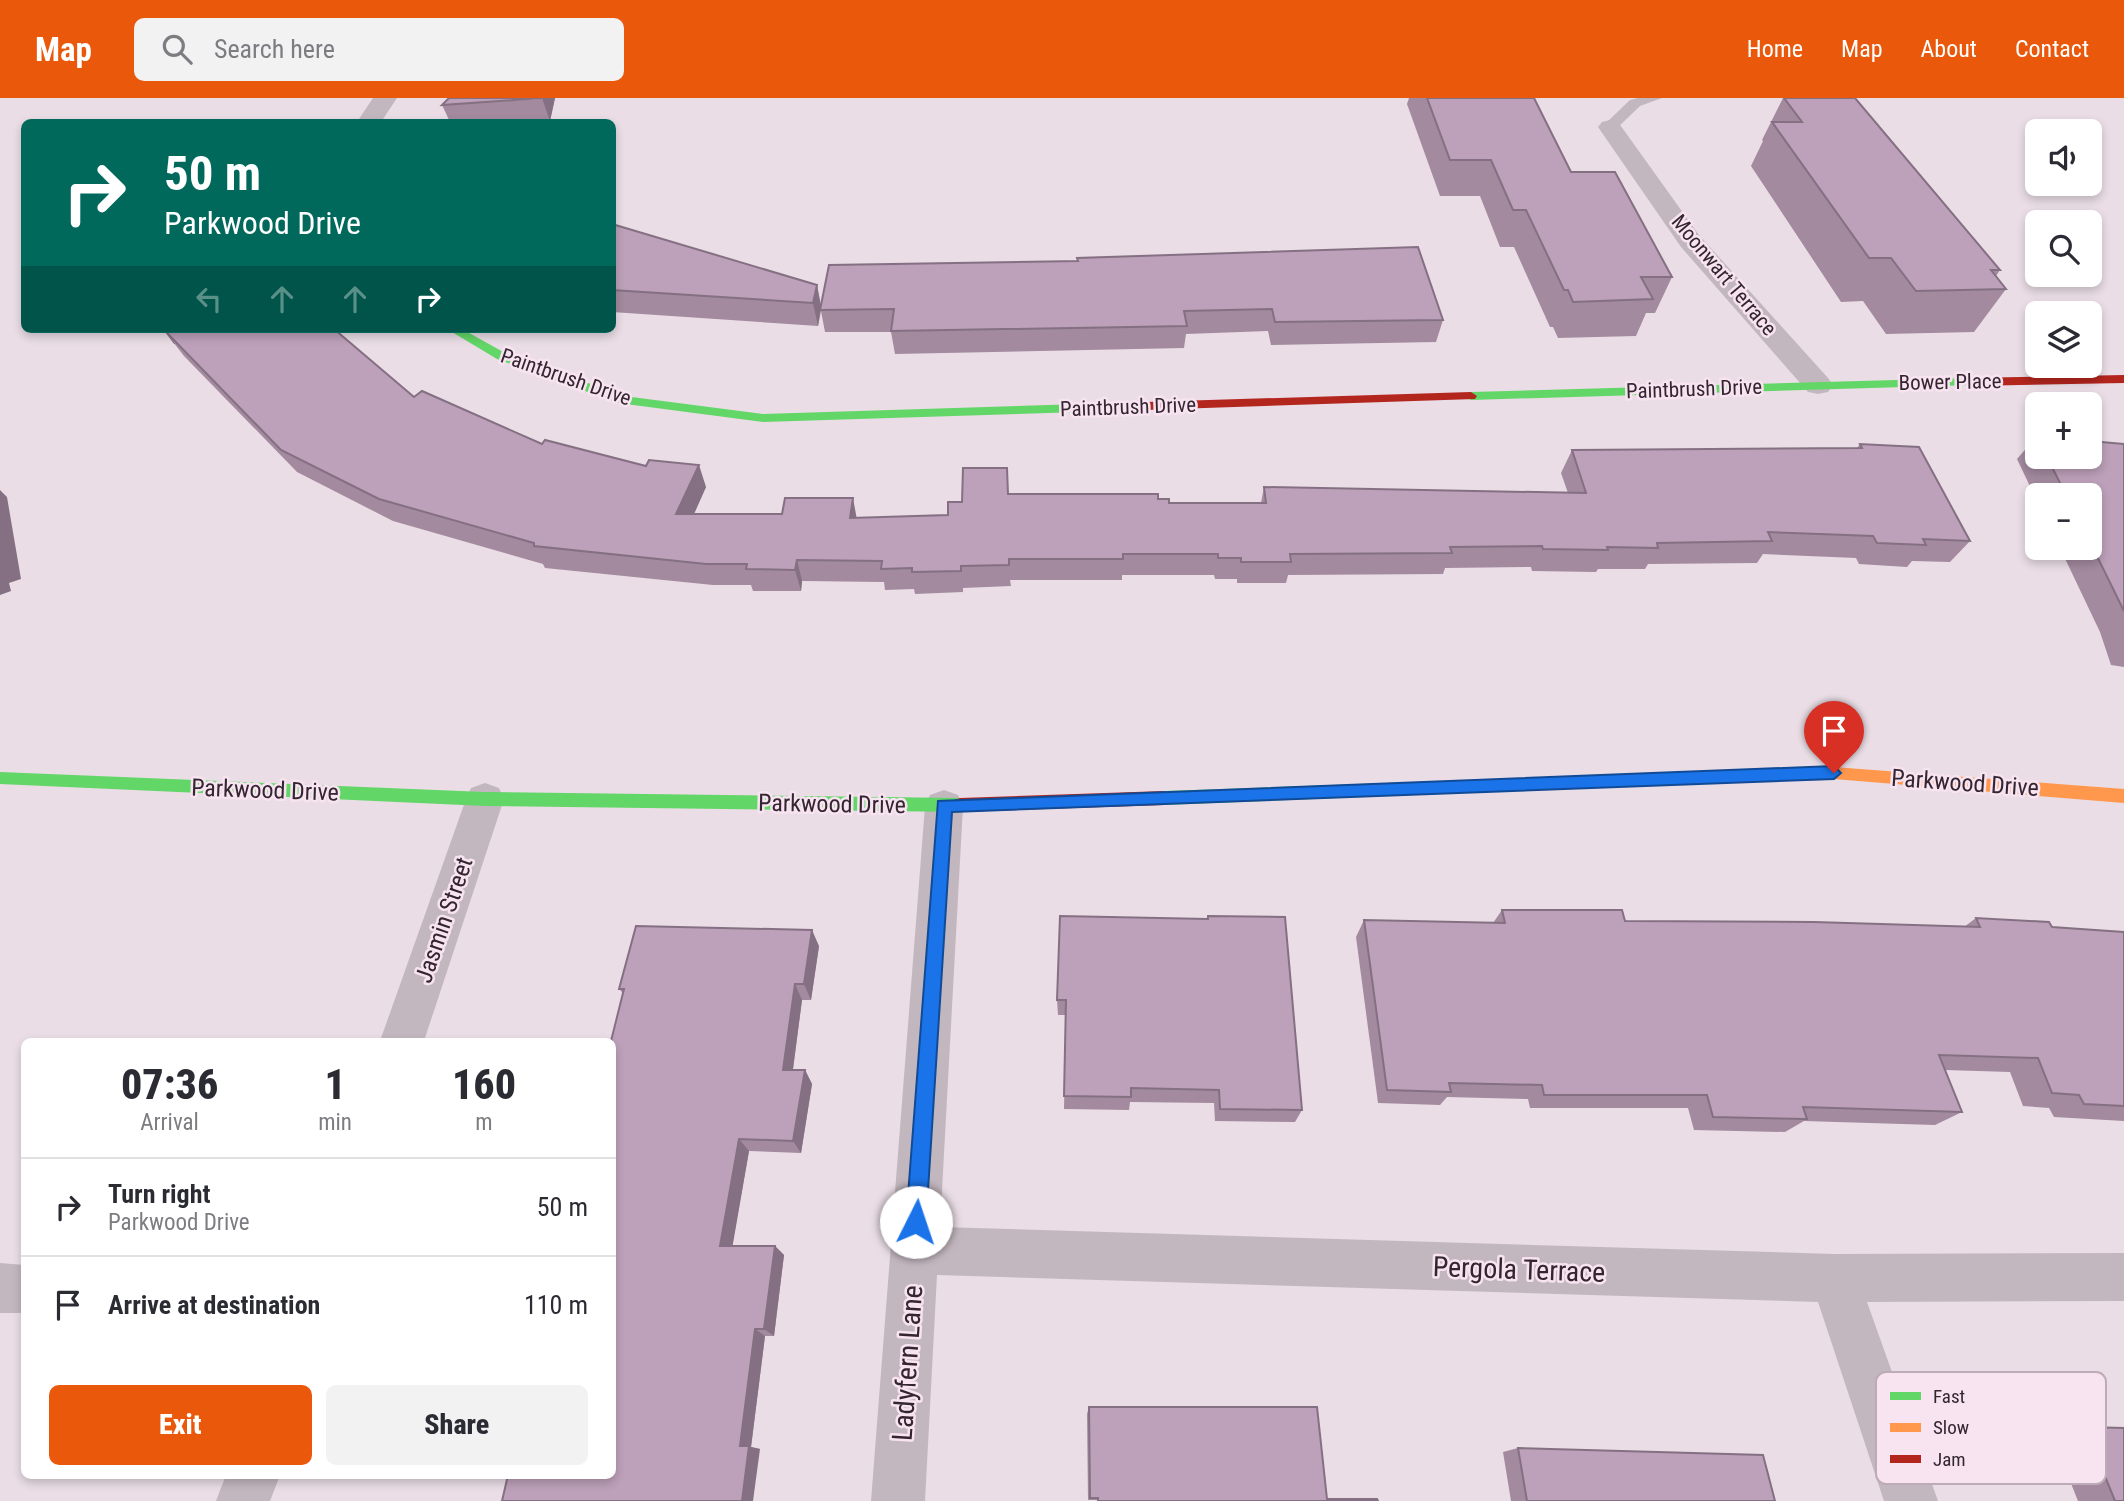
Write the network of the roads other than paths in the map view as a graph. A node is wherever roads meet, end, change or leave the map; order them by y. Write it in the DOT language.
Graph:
graph roads {
  1 [pos="385,98"];
  2 [pos="1654,98"];
  3 [pos="371,119"];
  4 [pos="1610,127"];
  5 [pos="460,333"];
  6 [pos="2124,379"];
  7 [pos="1818,385"];
  8 [pos="0,778"];
  9 [pos="2124,796"];
  10 [pos="485,799"];
  11 [pos="944,806"];
  12 [pos="403,1038"];
  13 [pos="914,1250"];
  14 [pos="2124,1277"];
  15 [pos="1834,1278"];
  16 [pos="0,1288"];
  17 [pos="21,1289"];
  18 [pos="1876,1400"];
  19 [pos="251,1479"];
  20 [pos="1905,1484"];
  21 [pos="243,1501"];
  22 [pos="898,1501"];
  23 [pos="1911,1501"];
  1 -- 3 [label="street"];
  2 -- 4 [label="lane"];
  4 -- 7 [label="street, Moonwart Terrace"];
  5 -- 7 [label="street, Paintbrush Drive"];
  6 -- 7 [label="street, Bower Place"];
  8 -- 10 [label="street, Parkwood Drive"];
  9 -- 11 [label="street, Parkwood Drive"];
  10 -- 11 [label="street, Parkwood Drive"];
  10 -- 12 [label="street, Jasmin Street"];
  11 -- 13 [label="street, Ladyfern Lane"];
  13 -- 15 [label="street, Pergola Terrace"];
  13 -- 22 [label="street, Ladyfern Lane"];
  14 -- 15 [label="street, Pergola Terrace"];
  15 -- 18 [label="street"];
  16 -- 17 [label="street"];
  19 -- 21 [label="street"];
  20 -- 23 [label="street"];
}
